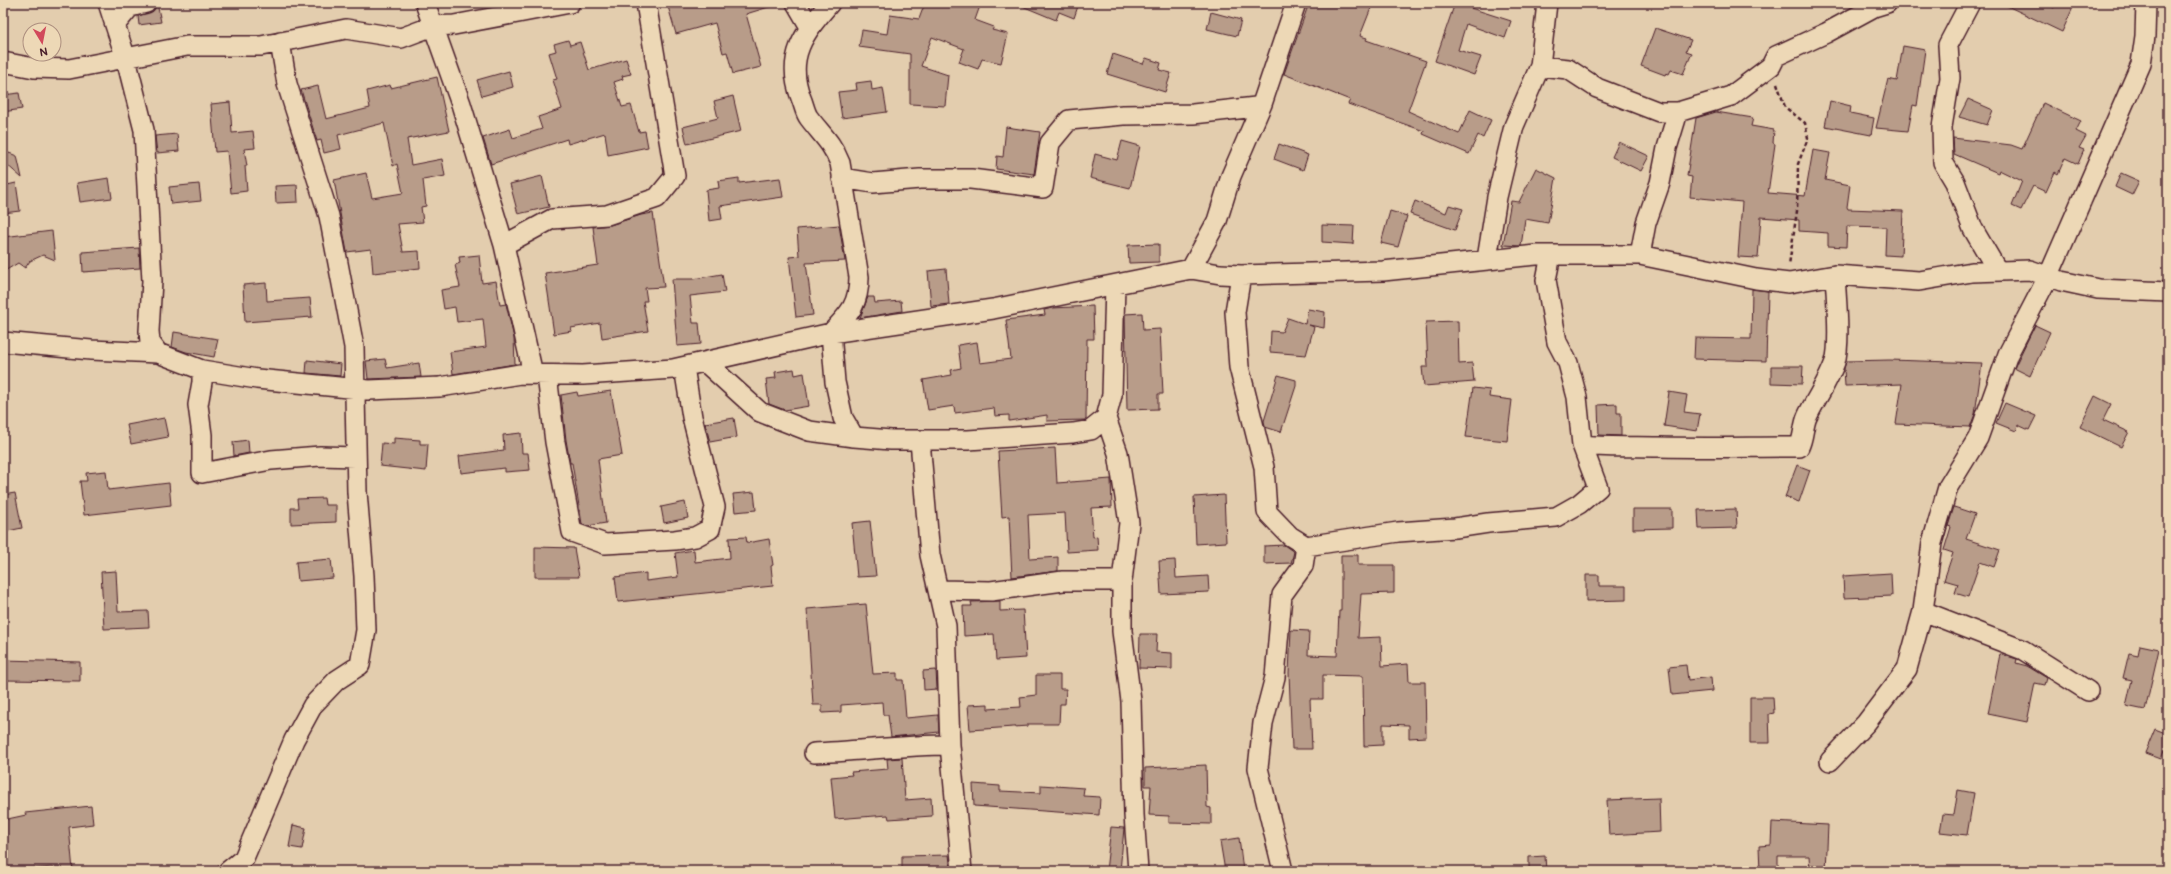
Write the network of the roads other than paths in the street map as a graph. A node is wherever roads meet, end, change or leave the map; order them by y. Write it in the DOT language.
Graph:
graph roads {
  1 [pos="108,3"];
  2 [pos="146,3"];
  3 [pos="425,3"];
  4 [pos="570,3"];
  5 [pos="646,3"];
  6 [pos="796,3"];
  7 [pos="830,3"];
  8 [pos="1296,3"];
  9 [pos="1547,3"];
  10 [pos="1888,3"];
  11 [pos="1970,3"];
  12 [pos="2146,3"];
  13 [pos="115,25"];
  14 [pos="433,26"];
  15 [pos="810,27"];
  16 [pos="280,42"];
  17 [pos="126,59"];
  18 [pos="3,62"];
  19 [pos="1540,66"];
  20 [pos="1262,104"];
  21 [pos="1678,112"];
  22 [pos="842,178"];
  23 [pos="504,245"];
  24 [pos="1551,255"];
  25 [pos="1640,255"];
  26 [pos="1487,259"];
  27 [pos="1191,269"];
  28 [pos="1997,270"];
  29 [pos="1835,275"];
  30 [pos="2048,275"];
  31 [pos="1241,276"];
  32 [pos="1115,285"];
  33 [pos="2168,292"];
  34 [pos="831,332"];
  35 [pos="3,342"];
  36 [pos="158,353"];
  37 [pos="705,362"];
  38 [pos="684,367"];
  39 [pos="202,370"];
  40 [pos="540,374"];
  41 [pos="354,389"];
  42 [pos="1106,418"];
  43 [pos="854,437"];
  44 [pos="920,441"];
  45 [pos="1582,445"];
  46 [pos="356,457"];
  47 [pos="1306,546"];
  48 [pos="1122,581"];
  49 [pos="939,590"];
  50 [pos="1923,611"];
  51 [pos="2088,691"];
  52 [pos="950,745"];
  53 [pos="814,753"];
  54 [pos="1830,761"];
  55 [pos="228,871"];
  56 [pos="962,871"];
  57 [pos="1138,871"];
  58 [pos="1283,871"];
  1 -- 13 [label="street"];
  2 -- 13 [label="street"];
  3 -- 14 [label="street"];
  4 -- 14 [label="street"];
  5 -- 23 [label="street"];
  6 -- 15 [label="street"];
  7 -- 15 [label="street"];
  8 -- 20 [label="street"];
  9 -- 19 [label="street"];
  10 -- 21 [label="street"];
  11 -- 28 [label="street"];
  12 -- 30 [label="street"];
  13 -- 17 [label="street"];
  14 -- 16 [label="street"];
  14 -- 23 [label="street"];
  15 -- 22 [label="street"];
  16 -- 17 [label="street"];
  16 -- 41 [label="street"];
  17 -- 18 [label="street"];
  17 -- 36 [label="street"];
  19 -- 21 [label="street"];
  19 -- 26 [label="street"];
  20 -- 22 [label="street"];
  20 -- 27 [label="street"];
  21 -- 25 [label="street"];
  22 -- 34 [label="street"];
  23 -- 40 [label="street"];
  24 -- 25 [label="street"];
  24 -- 26 [label="street"];
  24 -- 45 [label="street"];
  25 -- 29 [label="street"];
  26 -- 31 [label="street"];
  27 -- 31 [label="street"];
  27 -- 32 [label="street"];
  28 -- 29 [label="street"];
  28 -- 30 [label="street"];
  29 -- 45 [label="street"];
  30 -- 33 [label="street"];
  30 -- 50 [label="street"];
  31 -- 47 [label="street"];
  32 -- 34 [label="street"];
  32 -- 42 [label="street"];
  34 -- 37 [label="street"];
  34 -- 43 [label="street"];
  35 -- 36 [label="street"];
  36 -- 39 [label="street"];
  37 -- 38 [label="street"];
  37 -- 43 [label="street"];
  38 -- 40 [label="street"];
  38 -- 40 [label="street"];
  39 -- 41 [label="street"];
  39 -- 46 [label="street"];
  40 -- 41 [label="street"];
  41 -- 46 [label="street"];
  42 -- 44 [label="street"];
  42 -- 48 [label="street"];
  43 -- 44 [label="street"];
  44 -- 49 [label="street"];
  45 -- 47 [label="street"];
  46 -- 55 [label="street"];
  47 -- 58 [label="street"];
  48 -- 49 [label="street"];
  48 -- 57 [label="street"];
  49 -- 52 [label="street"];
  50 -- 51 [label="street"];
  50 -- 54 [label="street"];
  52 -- 53 [label="street"];
  52 -- 56 [label="street"];
}
